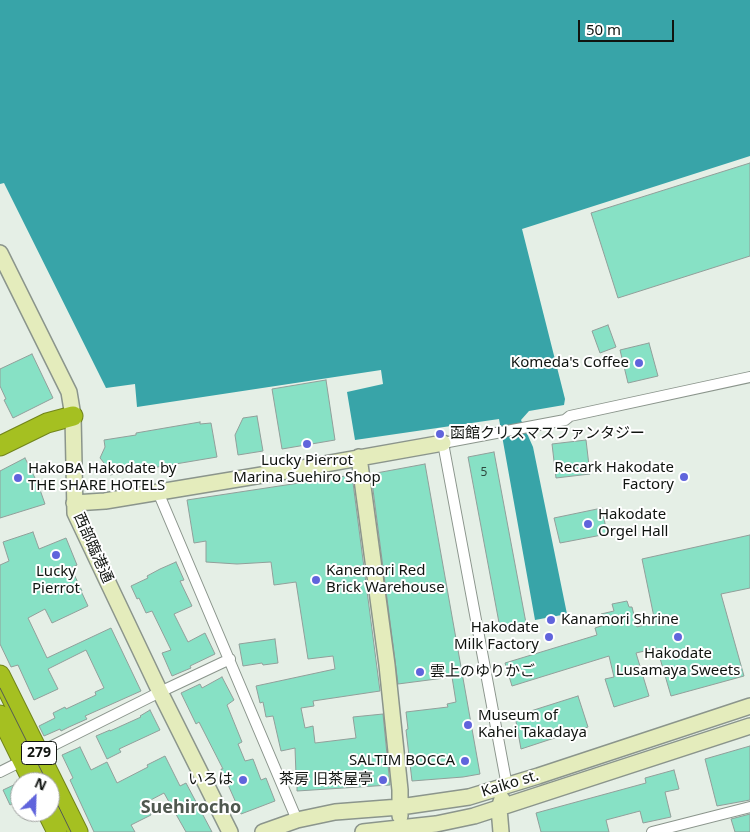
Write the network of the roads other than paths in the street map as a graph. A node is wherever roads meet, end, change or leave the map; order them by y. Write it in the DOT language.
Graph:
graph roads {
  1 [pos="0,253"];
  2 [pos="750,377"];
  3 [pos="73,416"];
  4 [pos="443,443"];
  5 [pos="0,446"];
  6 [pos="359,457"];
  7 [pos="158,492"];
  8 [pos="74,503"];
  9 [pos="230,659"];
  10 [pos="0,675"];
  11 [pos="160,692"];
  12 [pos="750,706"];
  13 [pos="0,716"];
  14 [pos="750,726"];
  15 [pos="31,757"];
  16 [pos="0,772"];
  17 [pos="32,772"];
  18 [pos="507,786"];
  19 [pos="400,807"];
  20 [pos="750,807"];
  21 [pos="499,808"];
  22 [pos="297,820"];
  23 [pos="399,831"];
  24 [pos="78,832"];
  25 [pos="230,832"];
  26 [pos="263,832"];
  27 [pos="363,832"];
  28 [pos="501,832"];
  29 [pos="652,832"];
  1 -- 3 [label="street, 西部臨港通"];
  2 -- 4 [label="street"];
  3 -- 5 [label="highway"];
  3 -- 8 [label="street, 西部臨港通"];
  4 -- 6 [label="street"];
  4 -- 18 [label="street"];
  6 -- 7 [label="street"];
  6 -- 19 [label="street"];
  7 -- 8 [label="street"];
  7 -- 9 [label="street"];
  8 -- 11 [label="street, 西部臨港通"];
  9 -- 11 [label="street"];
  9 -- 22 [label="street"];
  10 -- 15 [label="highway, 279"];
  11 -- 15 [label="street"];
  11 -- 25 [label="street, 西部臨港通"];
  12 -- 18 [label="street, Kaiko st."];
  13 -- 15 [label="highway, 279"];
  14 -- 21 [label="street, Kaiko st."];
  15 -- 16 [label="street"];
  15 -- 17 [label="highway, 279"];
  15 -- 24 [label="highway, 279"];
  18 -- 19 [label="street, Kaiko st."];
  18 -- 21 [label="street"];
  19 -- 22 [label="street, Kaiko st."];
  19 -- 23 [label="street"];
  20 -- 29 [label="street"];
  21 -- 23 [label="street, Kaiko st."];
  21 -- 28 [label="street"];
  22 -- 26 [label="street, Kaiko st."];
  23 -- 27 [label="street, Kaiko st."];
}
